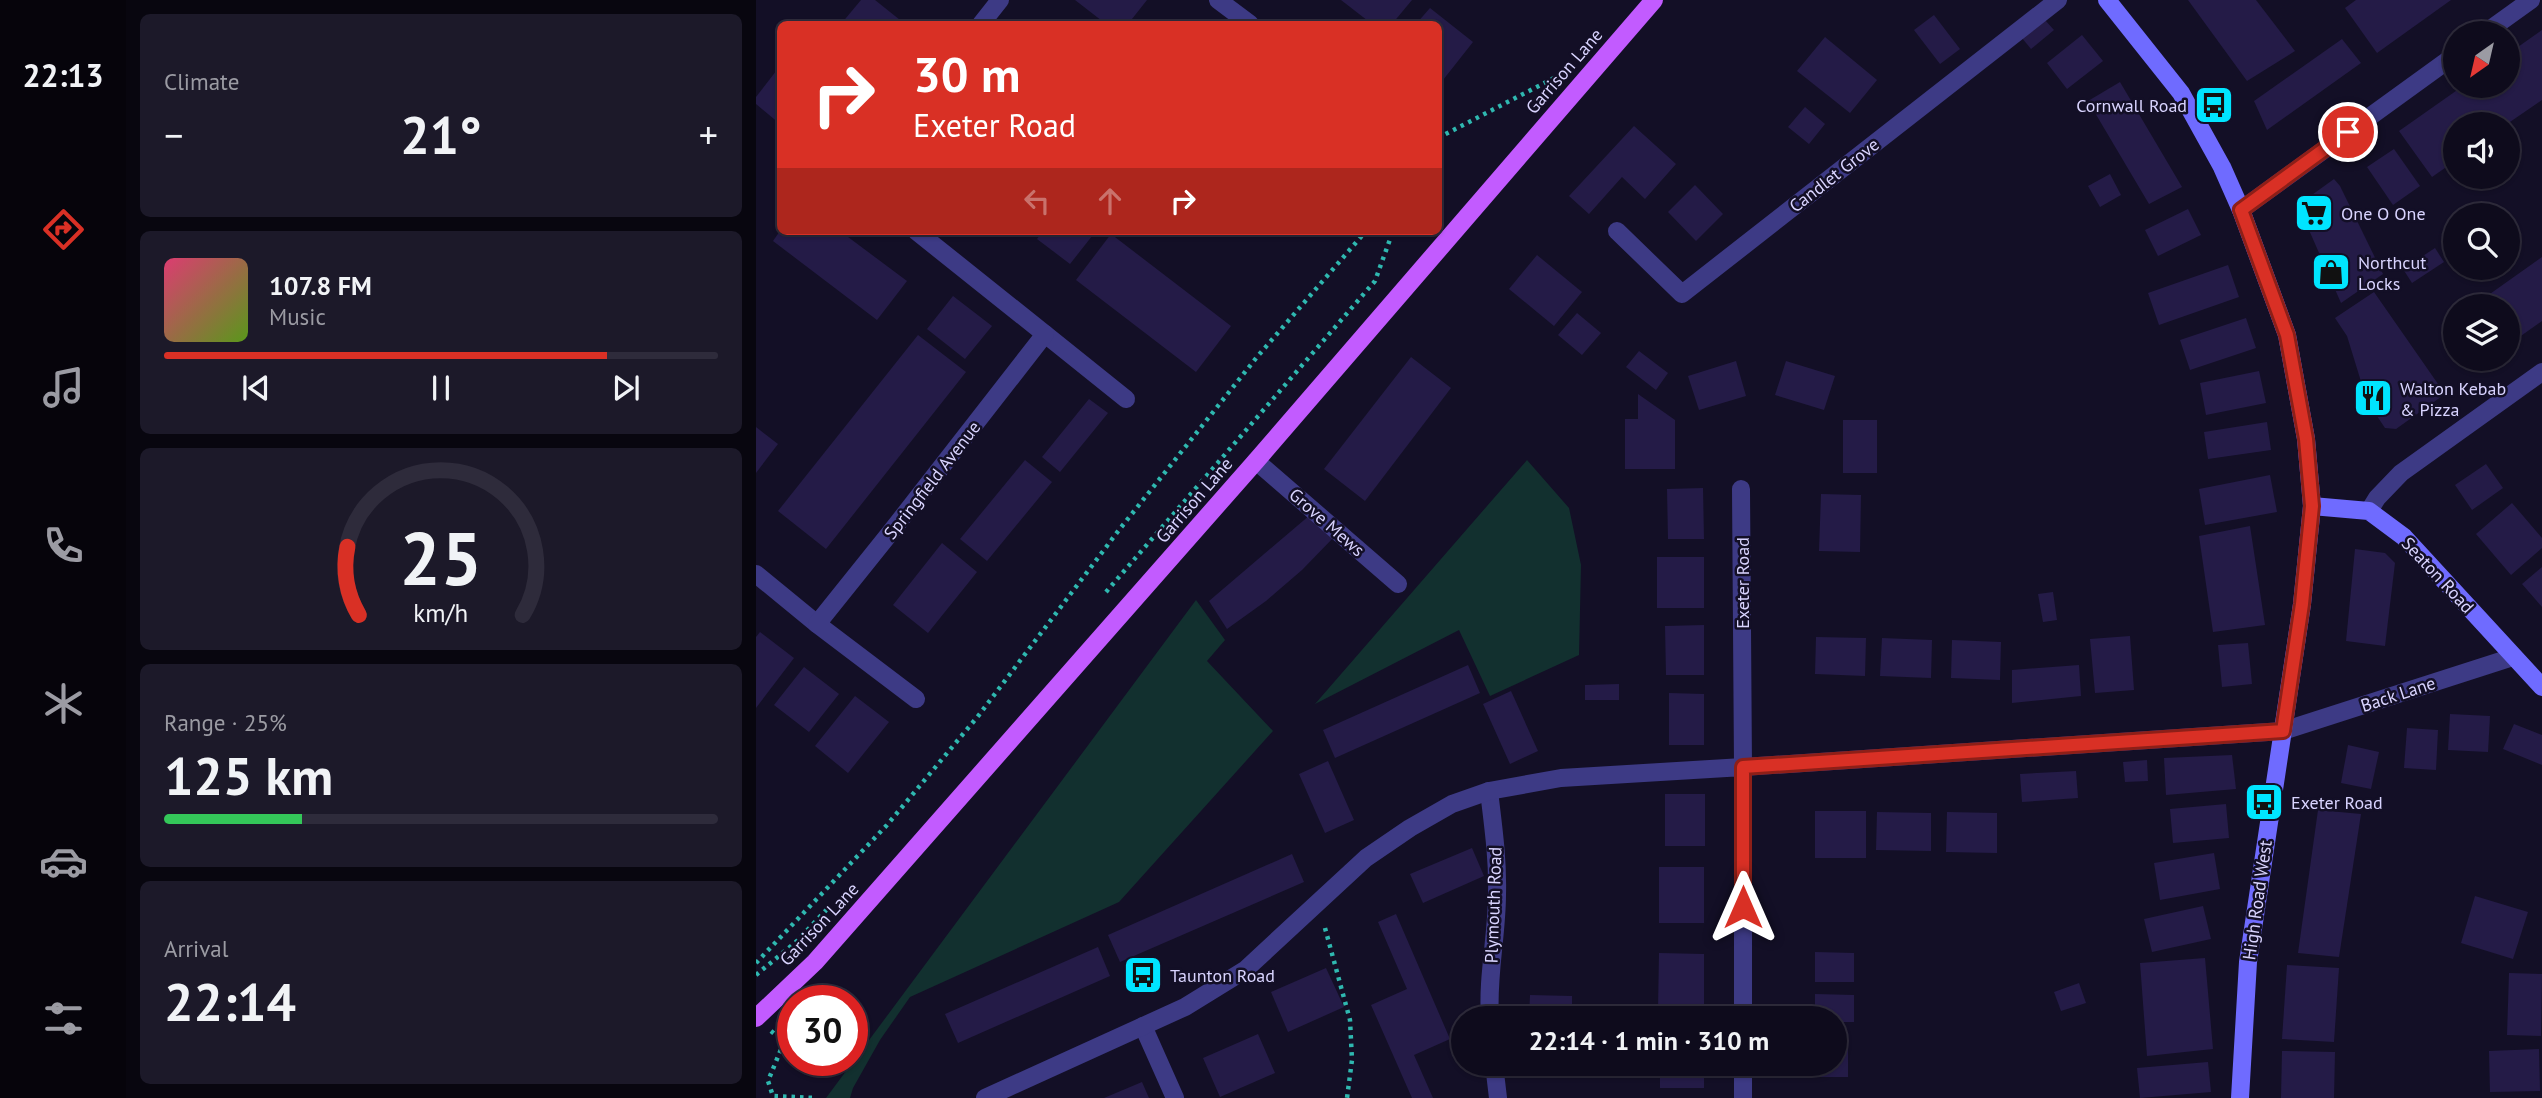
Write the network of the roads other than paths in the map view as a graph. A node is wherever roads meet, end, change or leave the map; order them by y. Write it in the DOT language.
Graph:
graph roads {
  1 [pos="1000,0"];
  2 [pos="1218,0"];
  3 [pos="1654,0"];
  4 [pos="2058,0"];
  5 [pos="2107,0"];
  6 [pos="2530,0"];
  7 [pos="983,21"];
  8 [pos="1246,21"];
  9 [pos="2501,21"];
  10 [pos="2443,64"];
  11 [pos="2241,210"];
  12 [pos="1617,231"];
  13 [pos="921,235"];
  14 [pos="1045,334"];
  15 [pos="2542,372"];
  16 [pos="1126,399"];
  17 [pos="1256,461"];
  18 [pos="1741,489"];
  19 [pos="2312,506"];
  20 [pos="2369,511"];
  21 [pos="756,574"];
  22 [pos="1398,584"];
  23 [pos="817,624"];
  24 [pos="2513,657"];
  25 [pos="2542,687"];
  26 [pos="916,699"];
  27 [pos="2283,731"];
  28 [pos="1743,767"];
  29 [pos="1489,791"];
  30 [pos="1489,1006"];
  31 [pos="1743,1006"];
  32 [pos="756,1018"];
  33 [pos="1143,1026"];
  34 [pos="1495,1076"];
  35 [pos="1743,1076"];
  36 [pos="1017,1092"];
  37 [pos="985,1098"];
  38 [pos="1175,1098"];
  39 [pos="1498,1098"];
  40 [pos="1743,1098"];
  41 [pos="2240,1098"];
  1 -- 7 [label="street"];
  2 -- 8 [label="street"];
  3 -- 17 [label="main road, Garrison Lane"];
  4 -- 12 [label="street, Candlet Grove"];
  5 -- 11 [label="street, High Road West"];
  6 -- 9 [label="street"];
  10 -- 11 [label="street"];
  11 -- 19 [label="street, High Road West"];
  13 -- 14 [label="street"];
  14 -- 16 [label="street"];
  14 -- 23 [label="street, Springfield Avenue"];
  15 -- 20 [label="street"];
  17 -- 22 [label="street, Grove Mews"];
  17 -- 32 [label="main road, Garrison Lane"];
  18 -- 28 [label="street, Exeter Road"];
  19 -- 20 [label="street"];
  19 -- 27 [label="street, High Road West"];
  20 -- 24 [label="street, Seaton Road"];
  21 -- 23 [label="street"];
  23 -- 26 [label="street"];
  24 -- 25 [label="street, Seaton Road"];
  24 -- 27 [label="street, Back Lane"];
  27 -- 28 [label="street"];
  27 -- 41 [label="street, High Road West"];
  28 -- 29 [label="street"];
  28 -- 31 [label="street, Exeter Road"];
  29 -- 30 [label="street, Plymouth Road"];
  29 -- 33 [label="street"];
  33 -- 36 [label="street"];
  33 -- 38 [label="street"];
  34 -- 39 [label="street"];
  35 -- 40 [label="street"];
  36 -- 37 [label="street"];
}
